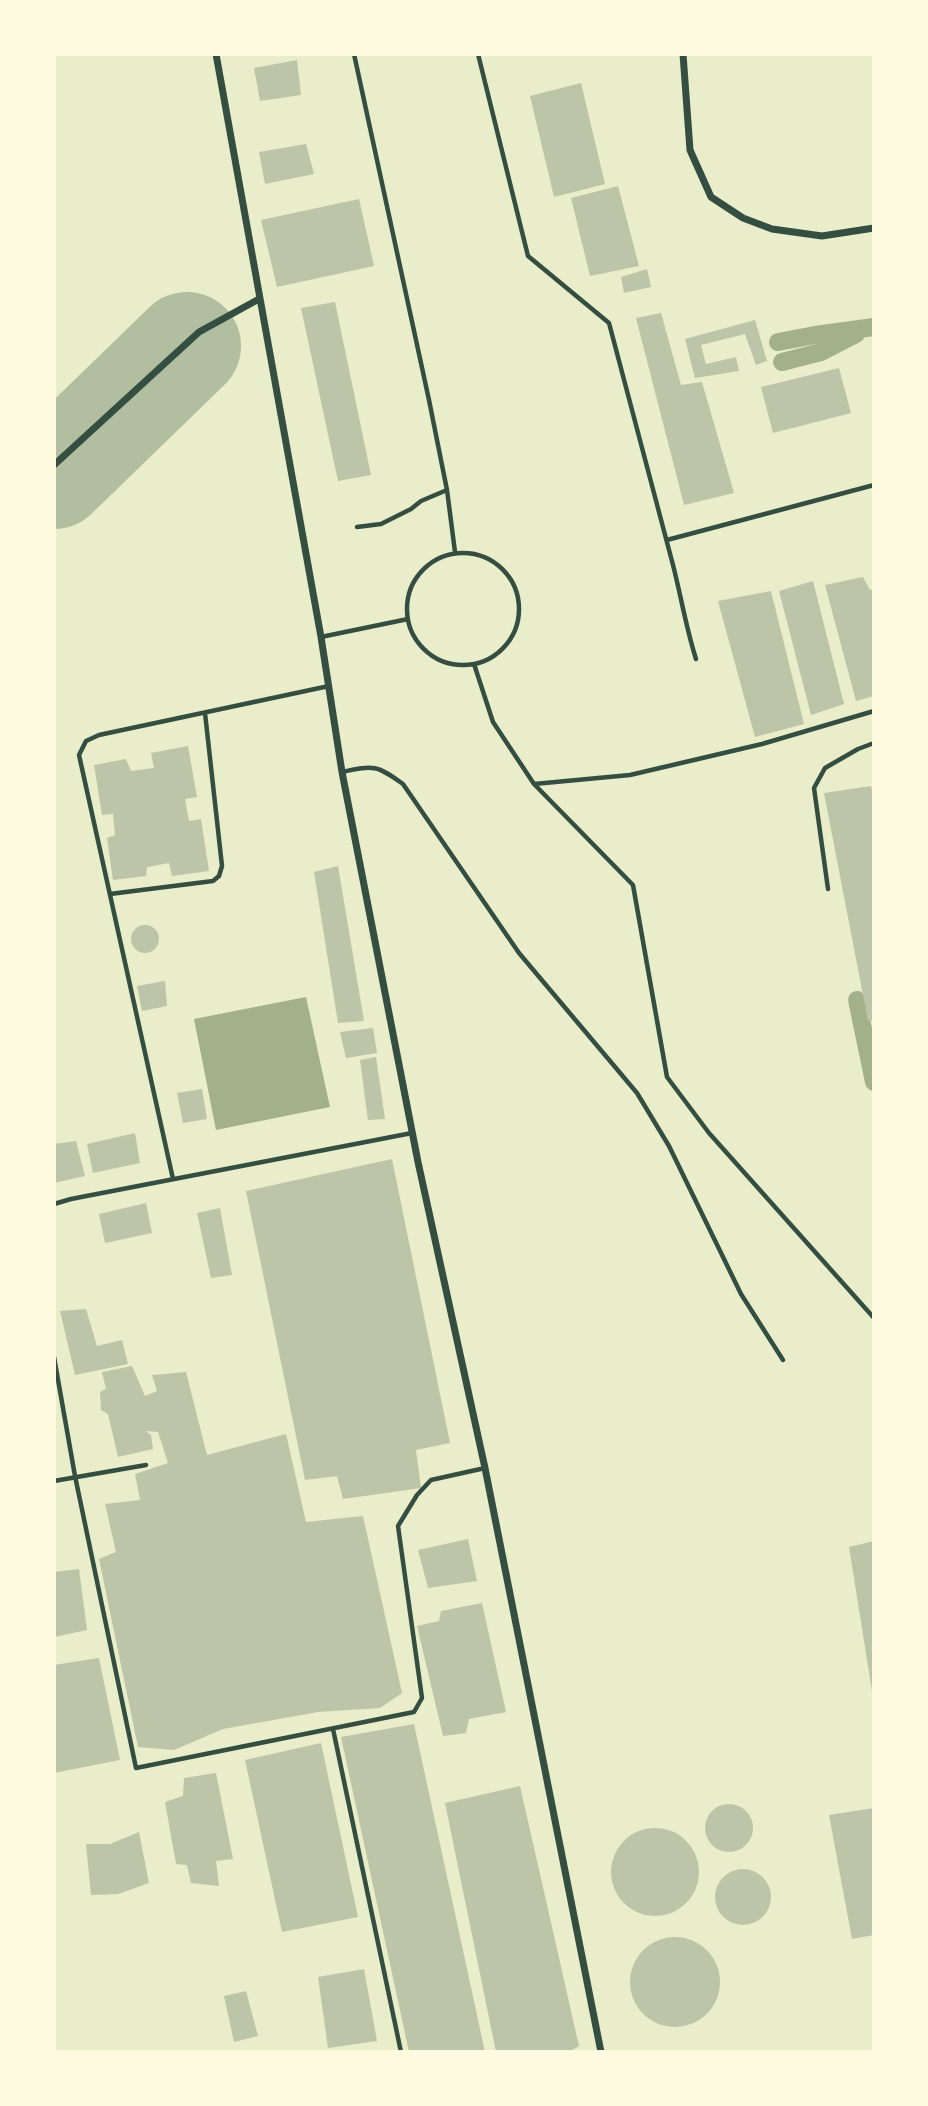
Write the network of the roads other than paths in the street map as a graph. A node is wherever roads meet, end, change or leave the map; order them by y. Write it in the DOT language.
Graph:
graph roads {
  1 [pos="216,54"];
  2 [pos="354,54"];
  3 [pos="478,54"];
  4 [pos="682,54"];
  5 [pos="874,228"];
  6 [pos="259,299"];
  7 [pos="54,465"];
  8 [pos="874,485"];
  9 [pos="447,491"];
  10 [pos="356,527"];
  11 [pos="667,540"];
  12 [pos="455,552"];
  13 [pos="408,619"];
  14 [pos="321,637"];
  15 [pos="696,659"];
  16 [pos="474,664"];
  17 [pos="329,687"];
  18 [pos="874,711"];
  19 [pos="205,713"];
  20 [pos="874,743"];
  21 [pos="342,772"];
  22 [pos="534,784"];
  23 [pos="828,889"];
  24 [pos="110,894"];
  25 [pos="412,1133"];
  26 [pos="173,1179"];
  27 [pos="54,1204"];
  28 [pos="874,1318"];
  29 [pos="54,1357"];
  30 [pos="783,1360"];
  31 [pos="146,1465"];
  32 [pos="485,1468"];
  33 [pos="75,1476"];
  34 [pos="54,1481"];
  35 [pos="333,1729"];
  36 [pos="401,2052"];
  37 [pos="601,2052"];
  1 -- 6 [label="street"];
  2 -- 9 [label="lane"];
  3 -- 11 [label="lane"];
  4 -- 5 [label="street"];
  6 -- 7 [label="street"];
  6 -- 14 [label="street"];
  8 -- 11 [label="lane"];
  9 -- 10 [label="lane"];
  9 -- 12 [label="lane"];
  11 -- 15 [label="lane"];
  12 -- 13 [label="lane"];
  12 -- 16 [label="lane"];
  13 -- 14 [label="lane"];
  13 -- 16 [label="lane"];
  14 -- 17 [label="street"];
  16 -- 22 [label="lane"];
  17 -- 19 [label="lane"];
  17 -- 21 [label="street"];
  18 -- 22 [label="lane"];
  19 -- 24 [label="lane"];
  19 -- 24 [label="lane"];
  20 -- 23 [label="lane"];
  21 -- 25 [label="street"];
  21 -- 30 [label="lane"];
  22 -- 28 [label="lane"];
  24 -- 26 [label="lane"];
  25 -- 26 [label="lane"];
  25 -- 32 [label="street"];
  26 -- 27 [label="lane"];
  29 -- 33 [label="lane"];
  31 -- 33 [label="lane"];
  32 -- 35 [label="lane"];
  32 -- 37 [label="street"];
  33 -- 34 [label="lane"];
  33 -- 35 [label="lane"];
  35 -- 36 [label="lane"];
}
